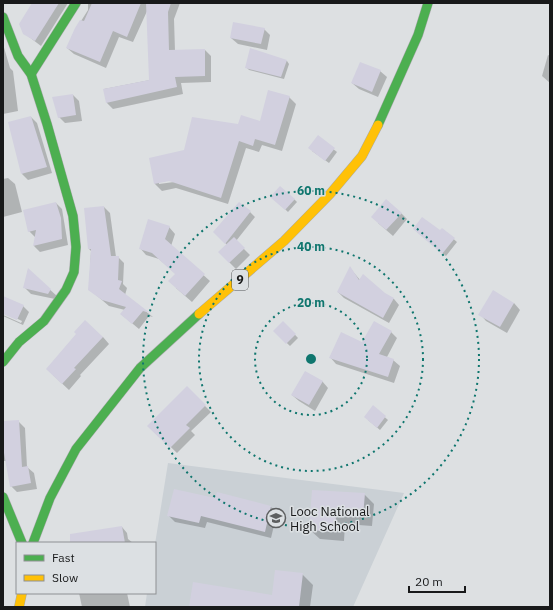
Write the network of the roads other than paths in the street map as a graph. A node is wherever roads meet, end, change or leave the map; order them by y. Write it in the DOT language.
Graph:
graph roads {
  1 [pos="76,3"];
  2 [pos="428,3"];
  3 [pos="3,17"];
  4 [pos="31,74"];
  5 [pos="3,362"];
  6 [pos="3,497"];
  7 [pos="22,542"];
  8 [pos="33,542"];
  9 [pos="22,594"];
  10 [pos="19,607"];
  1 -- 4 [label="main road"];
  2 -- 8 [label="main road, 9"];
  3 -- 4 [label="main road"];
  4 -- 5 [label="main road"];
  6 -- 7 [label="main road"];
  9 -- 10 [label="main road"];
}
